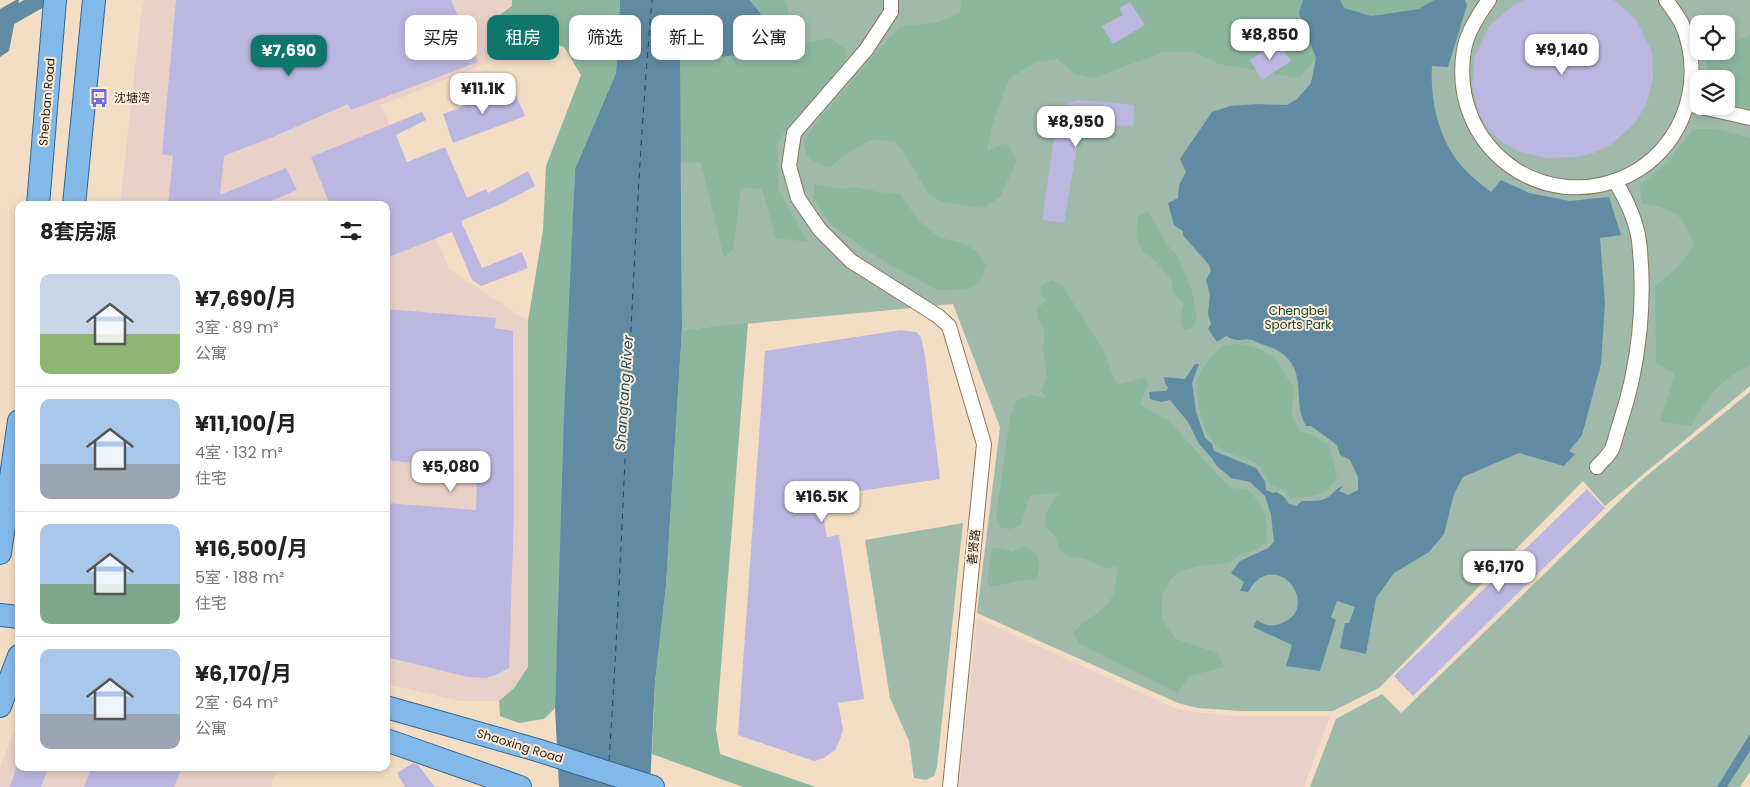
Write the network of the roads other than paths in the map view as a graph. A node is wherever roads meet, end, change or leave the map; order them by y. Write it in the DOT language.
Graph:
graph roads {
  1 [pos="94,0"];
  2 [pos="892,0"];
  3 [pos="1489,0"];
  4 [pos="1666,0"];
  5 [pos="55,1"];
  6 [pos="1688,104"];
  7 [pos="1750,118"];
  8 [pos="1616,181"];
  9 [pos="38,201"];
  10 [pos="74,201"];
  11 [pos="15,449"];
  12 [pos="1597,466"];
  13 [pos="0,553"];
  14 [pos="0,615"];
  15 [pos="15,617"];
  16 [pos="0,653"];
  17 [pos="15,656"];
  18 [pos="15,667"];
  19 [pos="0,706"];
  20 [pos="390,708"];
  21 [pos="390,741"];
  22 [pos="520,787"];
  23 [pos="653,787"];
  24 [pos="950,787"];
  1 -- 10 [label="main road"];
  2 -- 24 [label="street, 善贤路"];
  3 -- 8 [label="street"];
  4 -- 6 [label="street"];
  5 -- 9 [label="main road, Shenban Road"];
  6 -- 7 [label="street"];
  6 -- 8 [label="street"];
  8 -- 12 [label="street"];
  11 -- 13 [label="main road"];
  14 -- 15 [label="main road"];
  16 -- 17 [label="main road"];
  18 -- 19 [label="main road"];
  20 -- 23 [label="main road, Shaoxing Road"];
  21 -- 22 [label="main road"];
}
